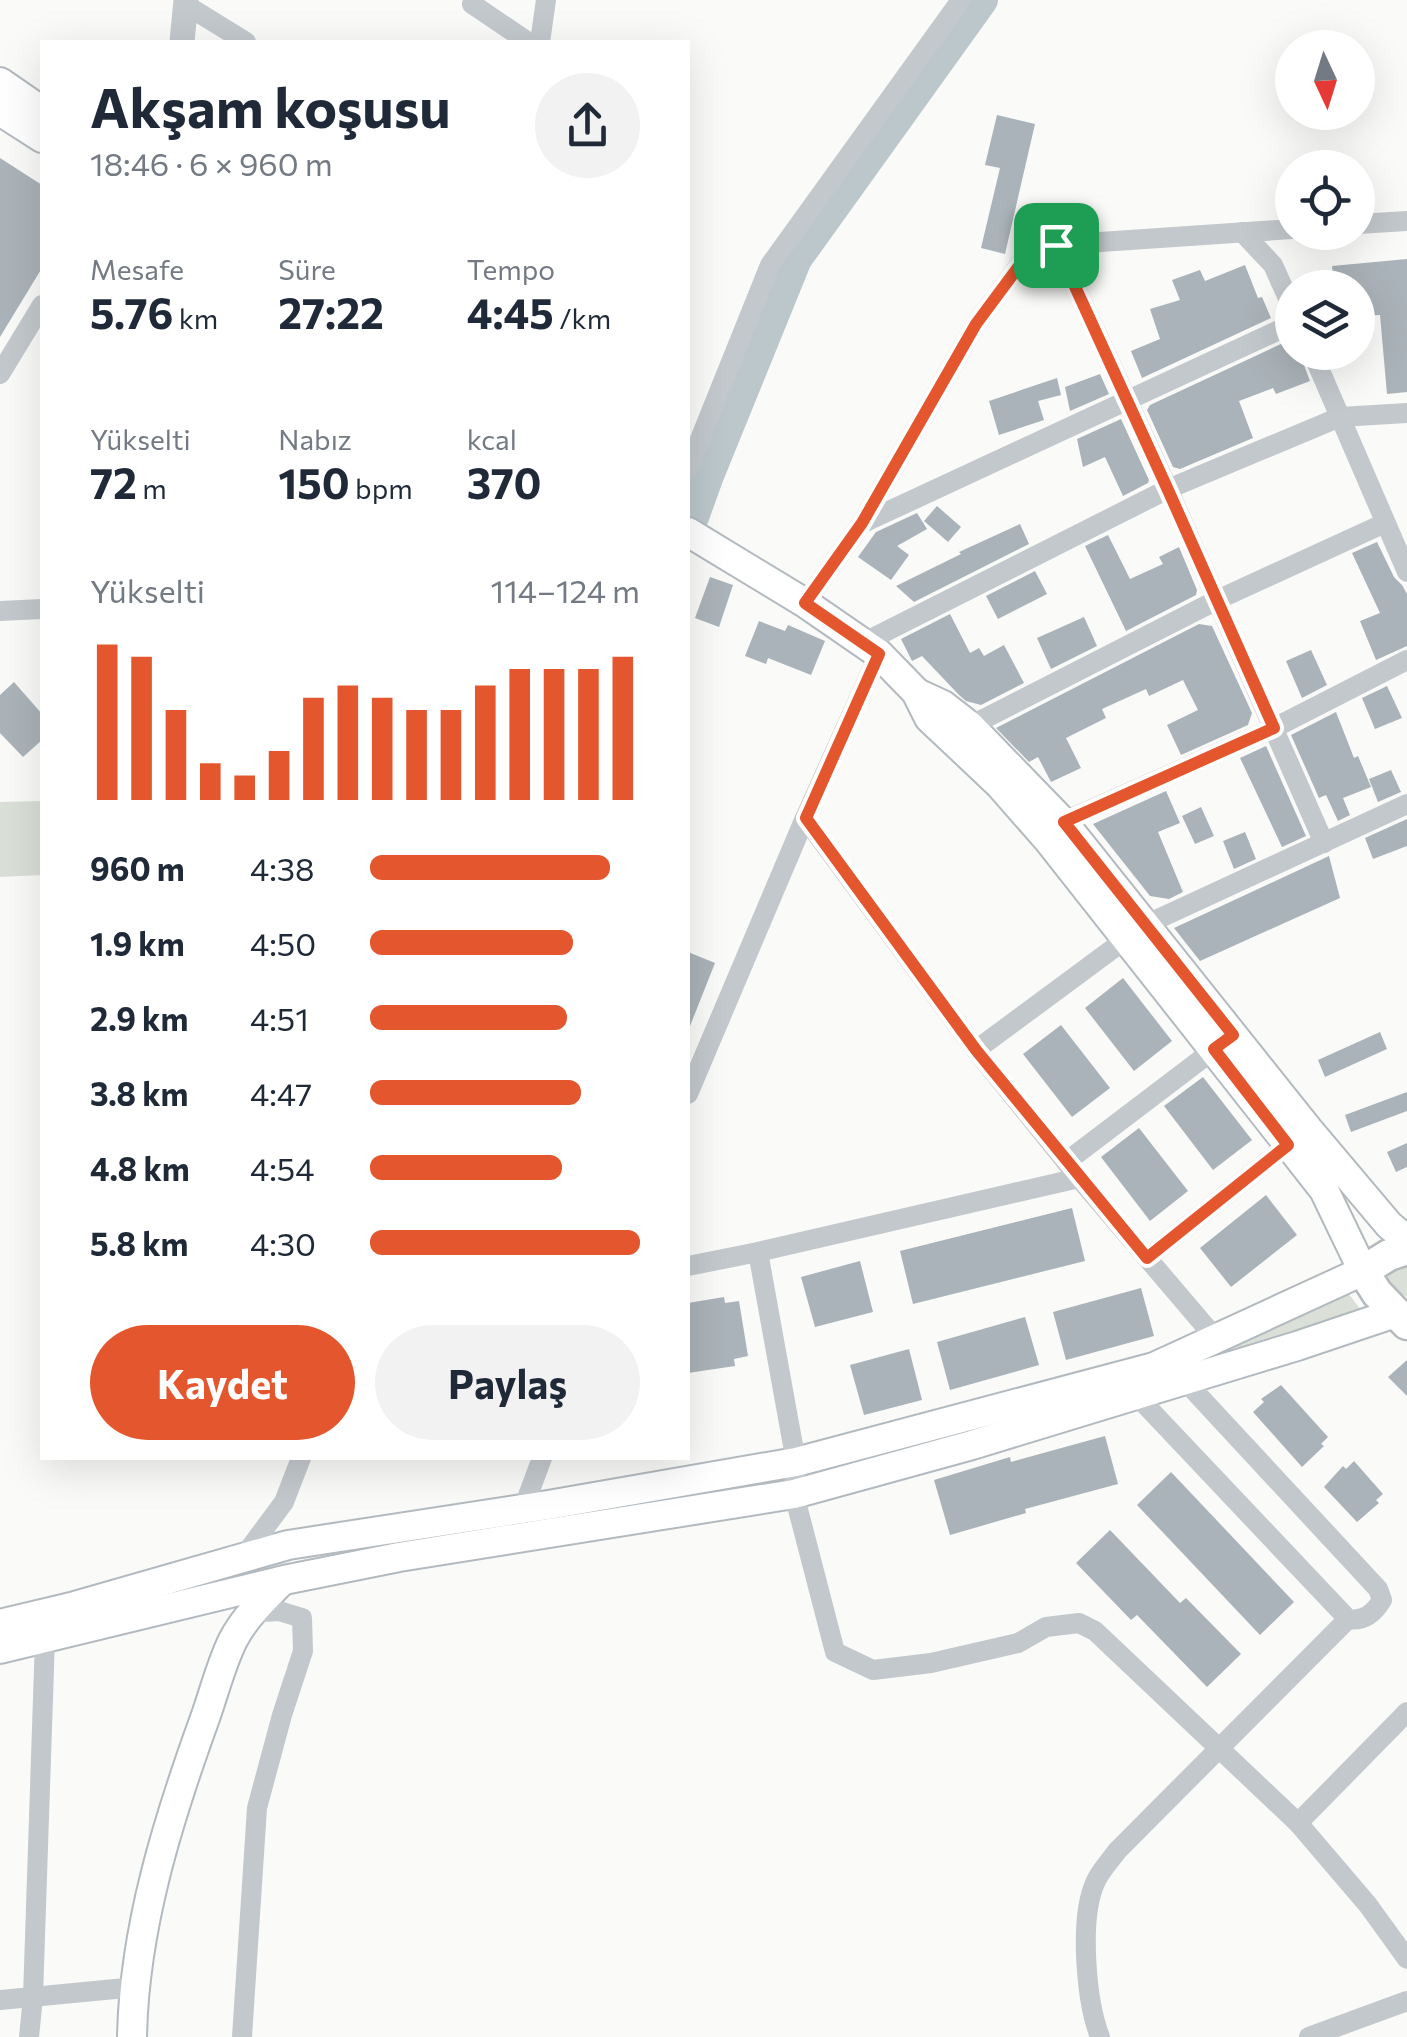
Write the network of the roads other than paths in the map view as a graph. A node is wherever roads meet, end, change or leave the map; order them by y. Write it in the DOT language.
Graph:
graph roads {
  1 [pos="546,0"];
  2 [pos="962,0"];
  3 [pos="186,2"];
  4 [pos="472,4"];
  5 [pos="182,40"];
  6 [pos="243,40"];
  7 [pos="525,40"];
  8 [pos="540,40"];
  9 [pos="0,82"];
  10 [pos="40,109"];
  11 [pos="0,111"];
  12 [pos="40,137"];
  13 [pos="1407,221"];
  14 [pos="1375,223"];
  15 [pos="1275,230"];
  16 [pos="1242,232"];
  17 [pos="1056,245"];
  18 [pos="1275,270"];
  19 [pos="40,316"];
  20 [pos="1275,332"];
  21 [pos="1320,370"];
  22 [pos="0,374"];
  23 [pos="1126,400"];
  24 [pos="1407,413"];
  25 [pos="1340,417"];
  26 [pos="690,464"];
  27 [pos="1168,490"];
  28 [pos="862,523"];
  29 [pos="1385,523"];
  30 [pos="690,533"];
  31 [pos="1407,572"];
  32 [pos="1217,600"];
  33 [pos="805,603"];
  34 [pos="40,609"];
  35 [pos="0,611"];
  36 [pos="871,648"];
  37 [pos="1407,660"];
  38 [pos="916,692"];
  39 [pos="970,726"];
  40 [pos="1274,728"];
  41 [pos="1407,804"];
  42 [pos="806,818"];
  43 [pos="1064,822"];
  44 [pos="1324,842"];
  45 [pos="1136,931"];
  46 [pos="1224,1042"];
  47 [pos="976,1050"];
  48 [pos="690,1089"];
  49 [pos="1298,1137"];
  50 [pos="1072,1170"];
  51 [pos="1407,1240"];
  52 [pos="1407,1250"];
  53 [pos="758,1252"];
  54 [pos="1147,1258"];
  55 [pos="690,1266"];
  56 [pos="1364,1271"];
  57 [pos="1403,1315"];
  58 [pos="1217,1340"];
  59 [pos="1185,1380"];
  60 [pos="1136,1395"];
  61 [pos="300,1460"];
  62 [pos="541,1460"];
  63 [pos="796,1462"];
  64 [pos="794,1494"];
  65 [pos="284,1502"];
  66 [pos="523,1509"];
  67 [pos="288,1545"];
  68 [pos="244,1556"];
  69 [pos="284,1580"];
  70 [pos="240,1615"];
  71 [pos="1348,1619"];
  72 [pos="0,1624"];
  73 [pos="46,1638"];
  74 [pos="0,1649"];
  75 [pos="1407,1712"];
  76 [pos="1218,1749"];
  77 [pos="1298,1823"];
  78 [pos="1407,1959"];
  79 [pos="136,1987"];
  80 [pos="33,1997"];
  81 [pos="0,2000"];
  82 [pos="1407,2002"];
  83 [pos="29,2037"];
  84 [pos="132,2037"];
  85 [pos="242,2037"];
  86 [pos="1100,2037"];
  87 [pos="1308,2037"];
  1 -- 8 [label="street"];
  2 -- 26 [label="street"];
  3 -- 5 [label="street"];
  3 -- 6 [label="street"];
  4 -- 7 [label="street"];
  9 -- 10 [label="main road"];
  11 -- 12 [label="main road"];
  13 -- 14 [label="street"];
  15 -- 16 [label="street"];
  16 -- 17 [label="street"];
  16 -- 18 [label="street"];
  17 -- 23 [label="street"];
  17 -- 28 [label="street"];
  19 -- 22 [label="street"];
  20 -- 23 [label="street"];
  21 -- 25 [label="street"];
  23 -- 27 [label="street"];
  23 -- 28 [label="street"];
  24 -- 25 [label="street"];
  25 -- 27 [label="street"];
  25 -- 29 [label="street"];
  27 -- 32 [label="street"];
  27 -- 36 [label="street"];
  28 -- 33 [label="street"];
  29 -- 31 [label="street"];
  29 -- 32 [label="street"];
  30 -- 33 [label="main road"];
  32 -- 39 [label="street"];
  32 -- 40 [label="street"];
  33 -- 36 [label="main road"];
  34 -- 35 [label="street"];
  36 -- 38 [label="main road"];
  36 -- 42 [label="street"];
  37 -- 40 [label="street"];
  38 -- 39 [label="main road"];
  38 -- 45 [label="main road"];
  39 -- 43 [label="main road"];
  40 -- 43 [label="street"];
  40 -- 44 [label="street"];
  41 -- 44 [label="street"];
  42 -- 47 [label="street"];
  42 -- 48 [label="street"];
  43 -- 45 [label="main road"];
  44 -- 45 [label="street"];
  45 -- 46 [label="main road"];
  45 -- 47 [label="street"];
  46 -- 49 [label="main road"];
  46 -- 50 [label="street"];
  47 -- 50 [label="street"];
  49 -- 51 [label="main road"];
  49 -- 54 [label="street"];
  49 -- 56 [label="main road"];
  50 -- 53 [label="street"];
  50 -- 54 [label="street"];
  52 -- 56 [label="main road"];
  53 -- 55 [label="street"];
  53 -- 63 [label="street"];
  54 -- 58 [label="street"];
  56 -- 57 [label="main road"];
  56 -- 58 [label="main road"];
  57 -- 59 [label="main road"];
  58 -- 63 [label="main road"];
  59 -- 60 [label="main road"];
  59 -- 71 [label="street"];
  60 -- 64 [label="main road"];
  60 -- 71 [label="street"];
  61 -- 65 [label="street"];
  62 -- 66 [label="street"];
  63 -- 64 [label="street"];
  63 -- 66 [label="main road"];
  64 -- 69 [label="main road"];
  64 -- 76 [label="street"];
  65 -- 67 [label="street"];
  65 -- 68 [label="street"];
  66 -- 67 [label="main road"];
  67 -- 68 [label="main road"];
  67 -- 69 [label="main road"];
  68 -- 70 [label="main road"];
  68 -- 72 [label="main road"];
  69 -- 70 [label="main road"];
  70 -- 73 [label="main road"];
  70 -- 79 [label="main road"];
  70 -- 85 [label="street"];
  71 -- 76 [label="street"];
  73 -- 74 [label="main road"];
  73 -- 80 [label="street"];
  75 -- 77 [label="street"];
  76 -- 77 [label="street"];
  76 -- 86 [label="street"];
  77 -- 78 [label="street"];
  79 -- 80 [label="street"];
  79 -- 84 [label="main road"];
  80 -- 81 [label="street"];
  80 -- 83 [label="street"];
  82 -- 87 [label="street"];
}
